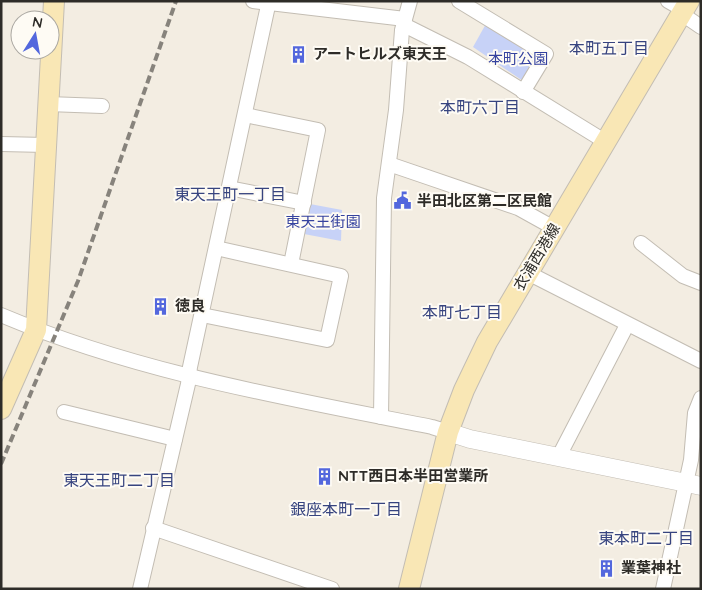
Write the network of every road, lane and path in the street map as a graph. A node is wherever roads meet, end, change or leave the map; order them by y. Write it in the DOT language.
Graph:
graph roads {
  1 [pos="54,1"];
  2 [pos="253,1"];
  3 [pos="410,1"];
  4 [pos="459,1"];
  5 [pos="487,1"];
  6 [pos="268,2"];
  7 [pos="681,7"];
  8 [pos="483,15"];
  9 [pos="405,22"];
  10 [pos="701,27"];
  11 [pos="522,92"];
  12 [pos="48,104"];
  13 [pos="102,106"];
  14 [pos="245,115"];
  15 [pos="606,142"];
  16 [pos="1,144"];
  17 [pos="46,145"];
  18 [pos="388,164"];
  19 [pos="229,188"];
  20 [pos="304,203"];
  21 [pos="554,228"];
  22 [pos="641,243"];
  23 [pos="216,248"];
  24 [pos="291,264"];
  25 [pos="528,273"];
  26 [pos="701,283"];
  27 [pos="1,315"];
  28 [pos="202,315"];
  29 [pos="627,325"];
  30 [pos="36,330"];
  31 [pos="701,361"];
  32 [pos="189,376"];
  33 [pos="701,398"];
  34 [pos="1,408"];
  35 [pos="64,412"];
  36 [pos="381,417"];
  37 [pos="448,432"];
  38 [pos="175,439"];
  39 [pos="558,458"];
  40 [pos="694,485"];
  41 [pos="154,528"];
  42 [pos="298,584"];
  43 [pos="140,589"];
  44 [pos="332,589"];
  45 [pos="410,589"];
  46 [pos="663,589"];
  1 -- 12 [label="main road"];
  2 -- 6 [label="street"];
  3 -- 9 [label="street"];
  4 -- 8 [label="street"];
  5 -- 8 [label="street"];
  6 -- 9 [label="street"];
  6 -- 14 [label="street"];
  7 -- 10 [label="street"];
  7 -- 15 [label="main road, 衣浦西港線"];
  8 -- 11 [label="street"];
  9 -- 11 [label="street"];
  9 -- 18 [label="street"];
  11 -- 15 [label="street"];
  12 -- 13 [label="street"];
  12 -- 17 [label="main road"];
  14 -- 19 [label="street"];
  14 -- 20 [label="street"];
  15 -- 21 [label="main road, 衣浦西港線"];
  16 -- 17 [label="street"];
  17 -- 30 [label="main road"];
  18 -- 21 [label="street"];
  18 -- 36 [label="street"];
  19 -- 20 [label="street"];
  19 -- 23 [label="street"];
  20 -- 24 [label="street"];
  21 -- 25 [label="main road, 衣浦西港線"];
  22 -- 26 [label="street"];
  23 -- 24 [label="street"];
  23 -- 28 [label="street"];
  24 -- 28 [label="street"];
  25 -- 29 [label="street"];
  25 -- 37 [label="main road, 衣浦西港線"];
  27 -- 30 [label="street"];
  28 -- 32 [label="street"];
  29 -- 31 [label="street"];
  29 -- 39 [label="street"];
  30 -- 32 [label="street"];
  30 -- 34 [label="main road"];
  32 -- 36 [label="street"];
  32 -- 38 [label="street"];
  33 -- 40 [label="street"];
  35 -- 38 [label="street"];
  36 -- 37 [label="street"];
  37 -- 39 [label="street"];
  37 -- 45 [label="main road, 衣浦西港線"];
  38 -- 41 [label="street"];
  39 -- 40 [label="street"];
  40 -- 46 [label="street"];
  41 -- 42 [label="street"];
  41 -- 43 [label="street"];
  42 -- 44 [label="street"];
}
